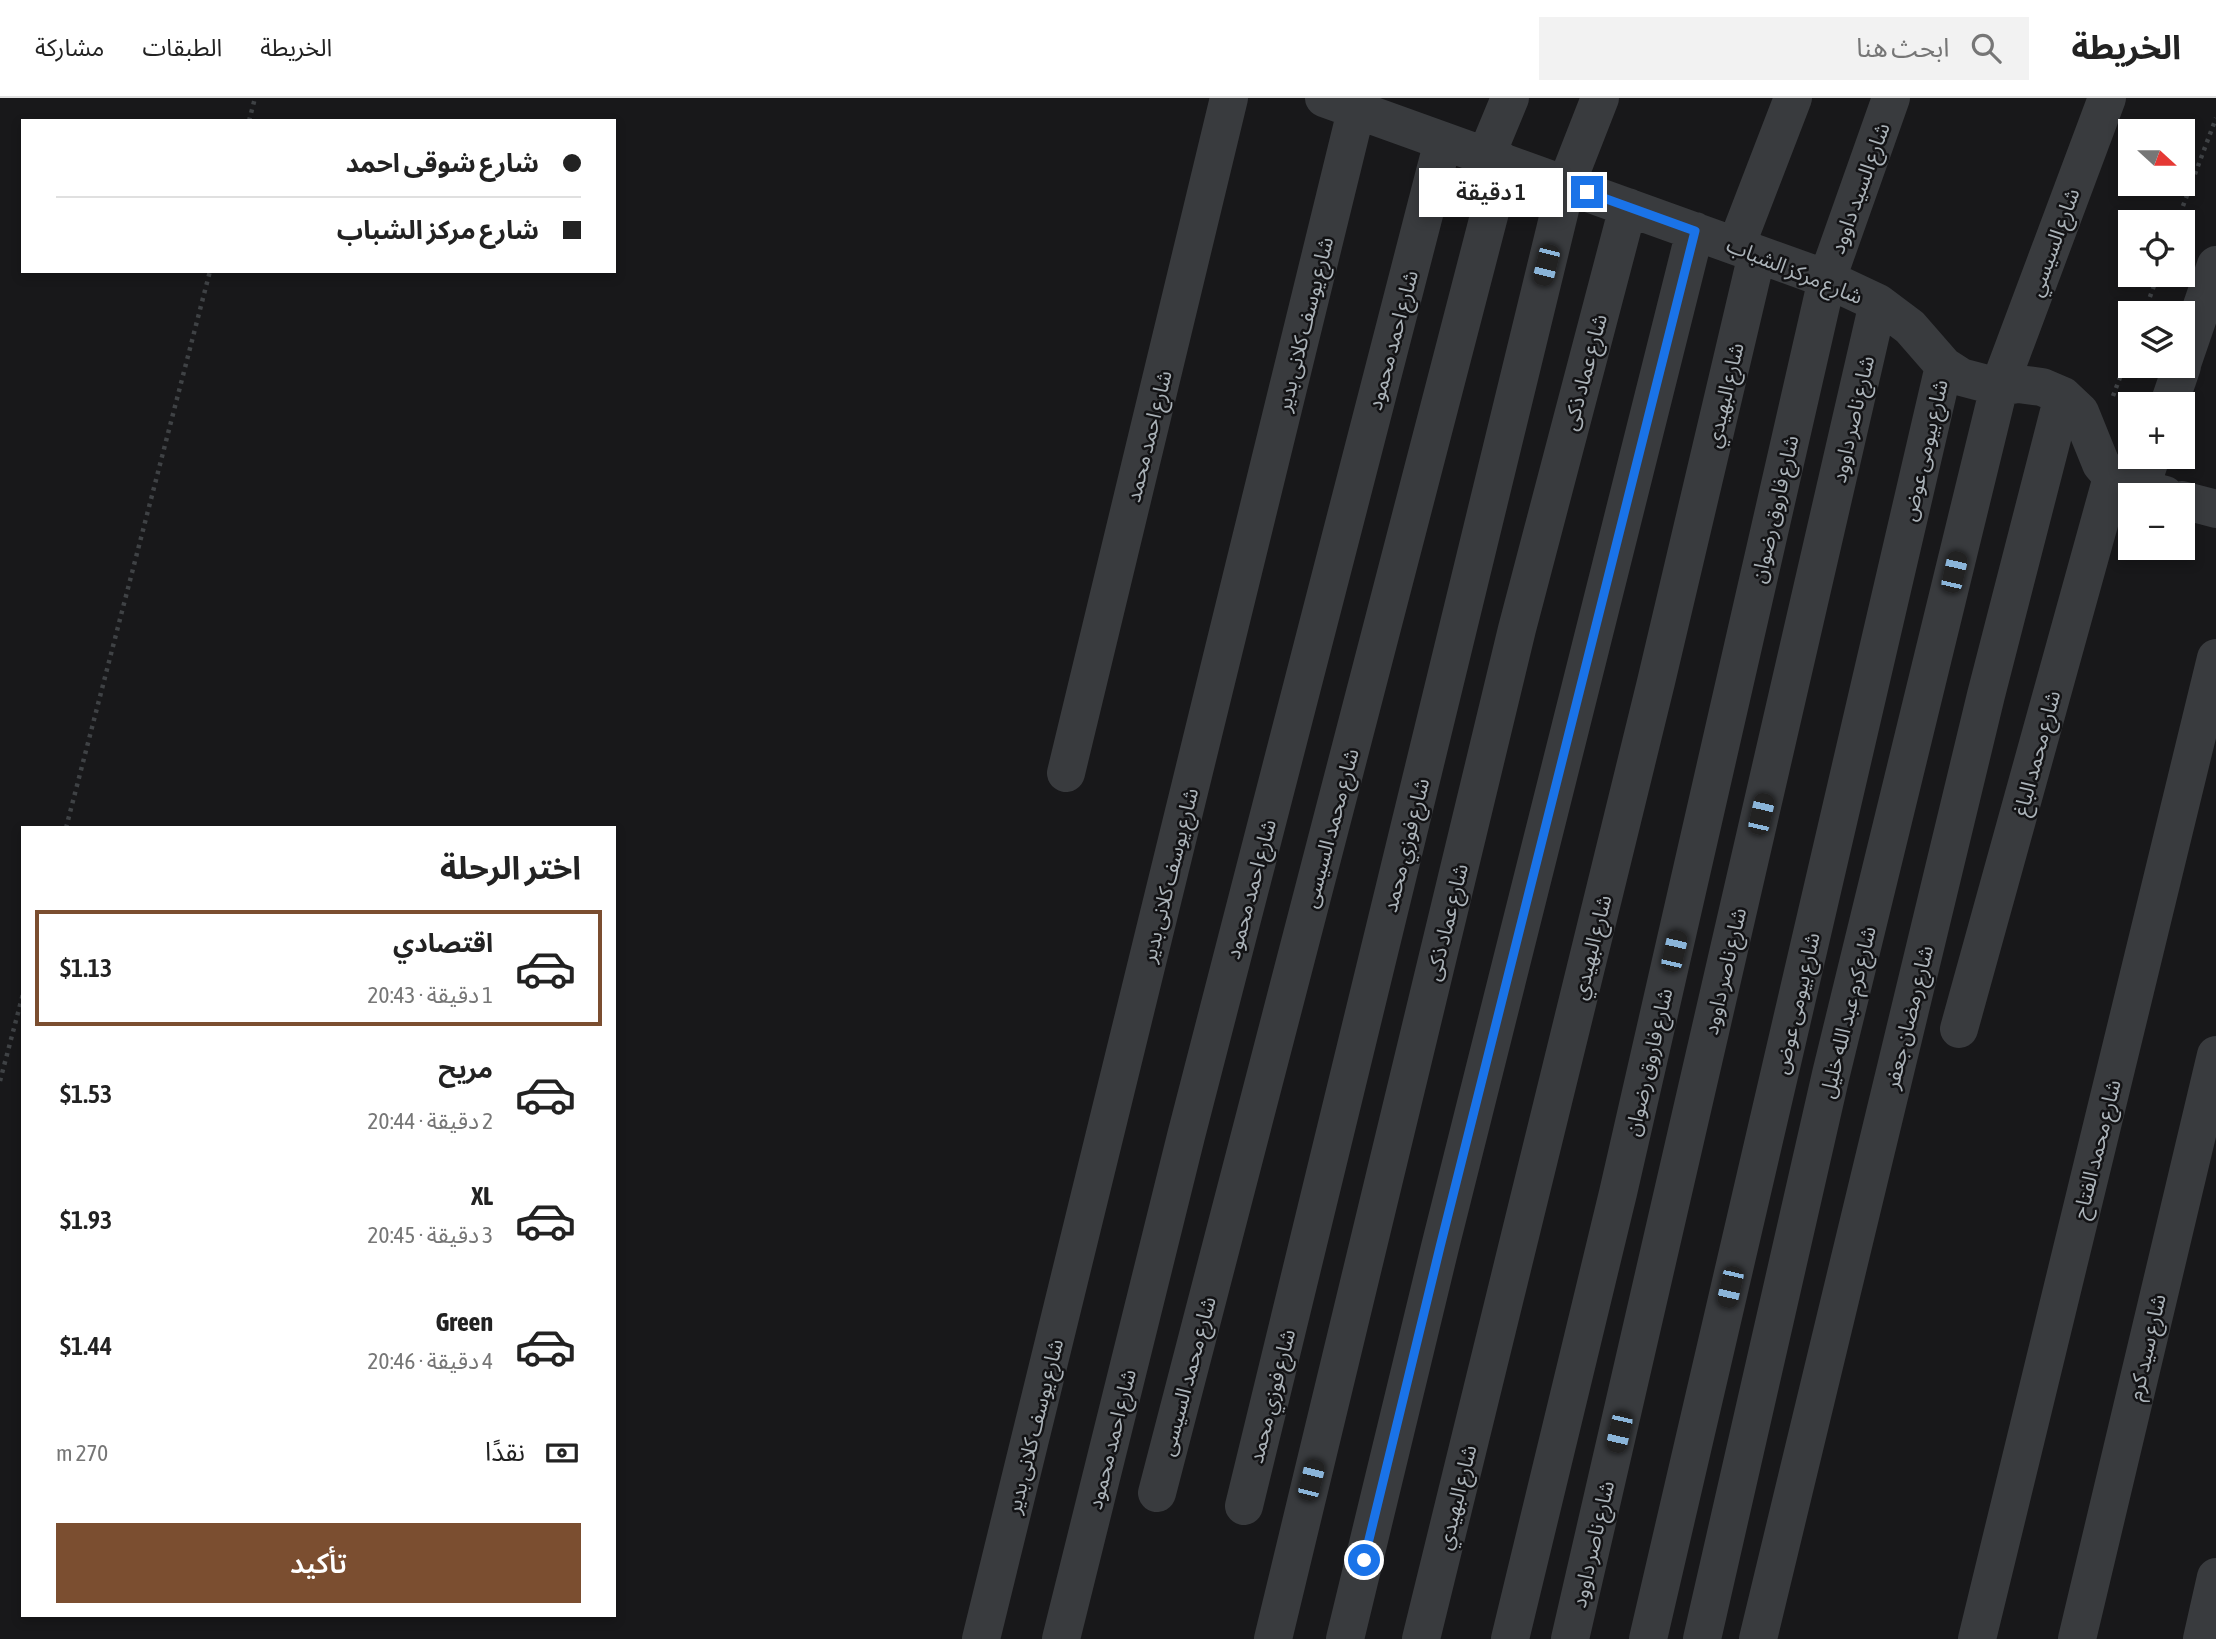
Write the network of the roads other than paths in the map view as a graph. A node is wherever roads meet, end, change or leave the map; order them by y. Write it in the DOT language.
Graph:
graph roads {
  1 [pos="1230,98"];
  2 [pos="1510,98"];
  3 [pos="1600,98"];
  4 [pos="1793,98"];
  5 [pos="1891,98"];
  6 [pos="2107,98"];
  7 [pos="1333,101"];
  8 [pos="1443,141"];
  9 [pos="1494,159"];
  10 [pos="1566,185"];
  11 [pos="1628,207"];
  12 [pos="1695,231"];
  13 [pos="1747,250"];
  14 [pos="2216,265"];
  15 [pos="1827,279"];
  16 [pos="1878,303"];
  17 [pos="2195,327"];
  18 [pos="1944,366"];
  19 [pos="1999,387"];
  20 [pos="2063,396"];
  21 [pos="2142,479"];
  22 [pos="2195,503"];
  23 [pos="2216,509"];
  24 [pos="2216,658"];
  25 [pos="1066,774"];
  26 [pos="1959,1029"];
  27 [pos="2216,1055"];
  28 [pos="1157,1493"];
  29 [pos="1244,1506"];
  30 [pos="2216,1577"];
  31 [pos="981,1639"];
  32 [pos="1062,1639"];
  33 [pos="1273,1639"];
  34 [pos="1345,1639"];
  35 [pos="1421,1639"];
  36 [pos="1510,1639"];
  37 [pos="1570,1639"];
  38 [pos="1648,1639"];
  39 [pos="1702,1639"];
  40 [pos="1758,1639"];
  41 [pos="1977,1639"];
  42 [pos="2077,1639"];
  43 [pos="2202,1639"];
  1 -- 25 [label="street, شارع احمد محمد"];
  2 -- 9 [label="street, شارع محمد السيسى"];
  3 -- 10 [label="street, شارع فوزي محمد"];
  4 -- 13 [label="street, شارع البهيدي"];
  5 -- 15 [label="street, شارع السيد داوود"];
  6 -- 19 [label="street, شارع السيسي"];
  7 -- 8 [label="street, شارع مركز الشباب"];
  7 -- 31 [label="street, شارع يوسف كلانى بدير"];
  8 -- 9 [label="street, شارع مركز الشباب"];
  8 -- 32 [label="street, شارع احمد محمود"];
  9 -- 10 [label="street, شارع مركز الشباب"];
  9 -- 28 [label="street, شارع محمد السيسى"];
  10 -- 11 [label="street, شارع مركز الشباب"];
  10 -- 29 [label="street, شارع فوزي محمد"];
  11 -- 12 [label="street, شارع مركز الشباب"];
  11 -- 33 [label="street, شارع عماد ذكى"];
  12 -- 13 [label="street, شارع مركز الشباب"];
  12 -- 34 [label="street"];
  13 -- 15 [label="street, شارع مركز الشباب"];
  13 -- 35 [label="street, شارع البهيدي"];
  14 -- 17 [label="street"];
  15 -- 16 [label="street, شارع مركز الشباب"];
  15 -- 36 [label="street, شارع فاروق رضوان"];
  16 -- 18 [label="street, شارع مركز الشباب"];
  16 -- 37 [label="street, شارع ناصر داوود"];
  18 -- 19 [label="street, شارع مركز الشباب"];
  18 -- 38 [label="street, شارع بيومى عوض"];
  19 -- 20 [label="street, شارع مركز الشباب"];
  19 -- 39 [label="street, شارع كرم عبد الله خليل"];
  20 -- 21 [label="street"];
  20 -- 40 [label="street, شارع رمضان جعفر"];
  21 -- 26 [label="street, شارع محمد الباغ"];
  22 -- 23 [label="street"];
  24 -- 41 [label="street, شارع محمد الفتاح"];
  27 -- 42 [label="street, شارع سيد كرم"];
  30 -- 43 [label="street"];
}
